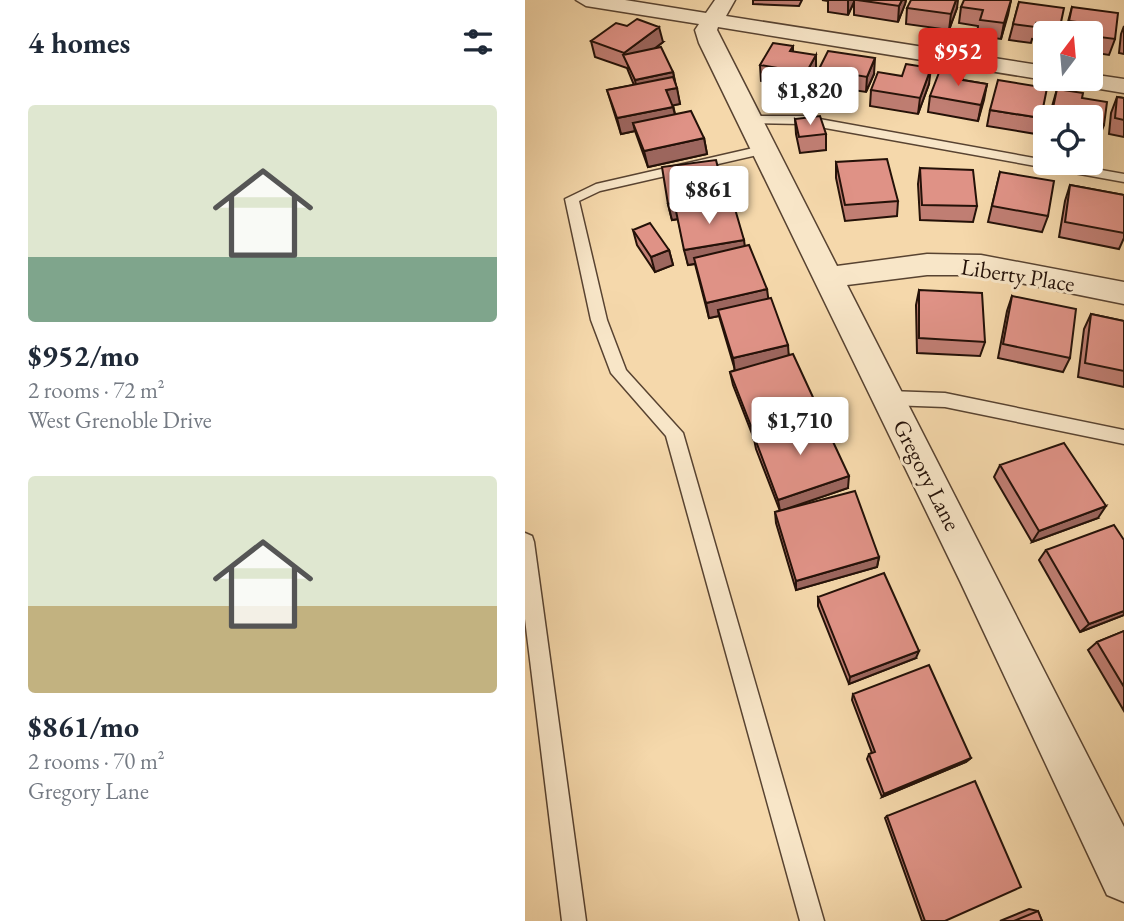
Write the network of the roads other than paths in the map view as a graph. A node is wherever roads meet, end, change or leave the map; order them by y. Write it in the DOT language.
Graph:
graph roads {
  1 [pos="586,0"];
  2 [pos="718,10"];
  3 [pos="1033,71"];
  4 [pos="1103,83"];
  5 [pos="1124,86"];
  6 [pos="747,119"];
  7 [pos="762,150"];
  8 [pos="1124,178"];
  9 [pos="828,278"];
  10 [pos="1124,293"];
  11 [pos="889,398"];
  12 [pos="1124,438"];
  13 [pos="525,542"];
  14 [pos="1124,878"];
  15 [pos="574,921"];
  16 [pos="812,921"];
  1 -- 2 [label="street"];
  2 -- 3 [label="street"];
  2 -- 6 [label="street, Gregory Lane"];
  4 -- 5 [label="street"];
  6 -- 7 [label="street, Gregory Lane"];
  6 -- 8 [label="lane"];
  7 -- 9 [label="street, Gregory Lane"];
  7 -- 16 [label="lane"];
  9 -- 10 [label="street, Liberty Place"];
  9 -- 11 [label="street, Gregory Lane"];
  11 -- 12 [label="lane"];
  11 -- 14 [label="street, Gregory Lane"];
  13 -- 15 [label="lane"];
}
